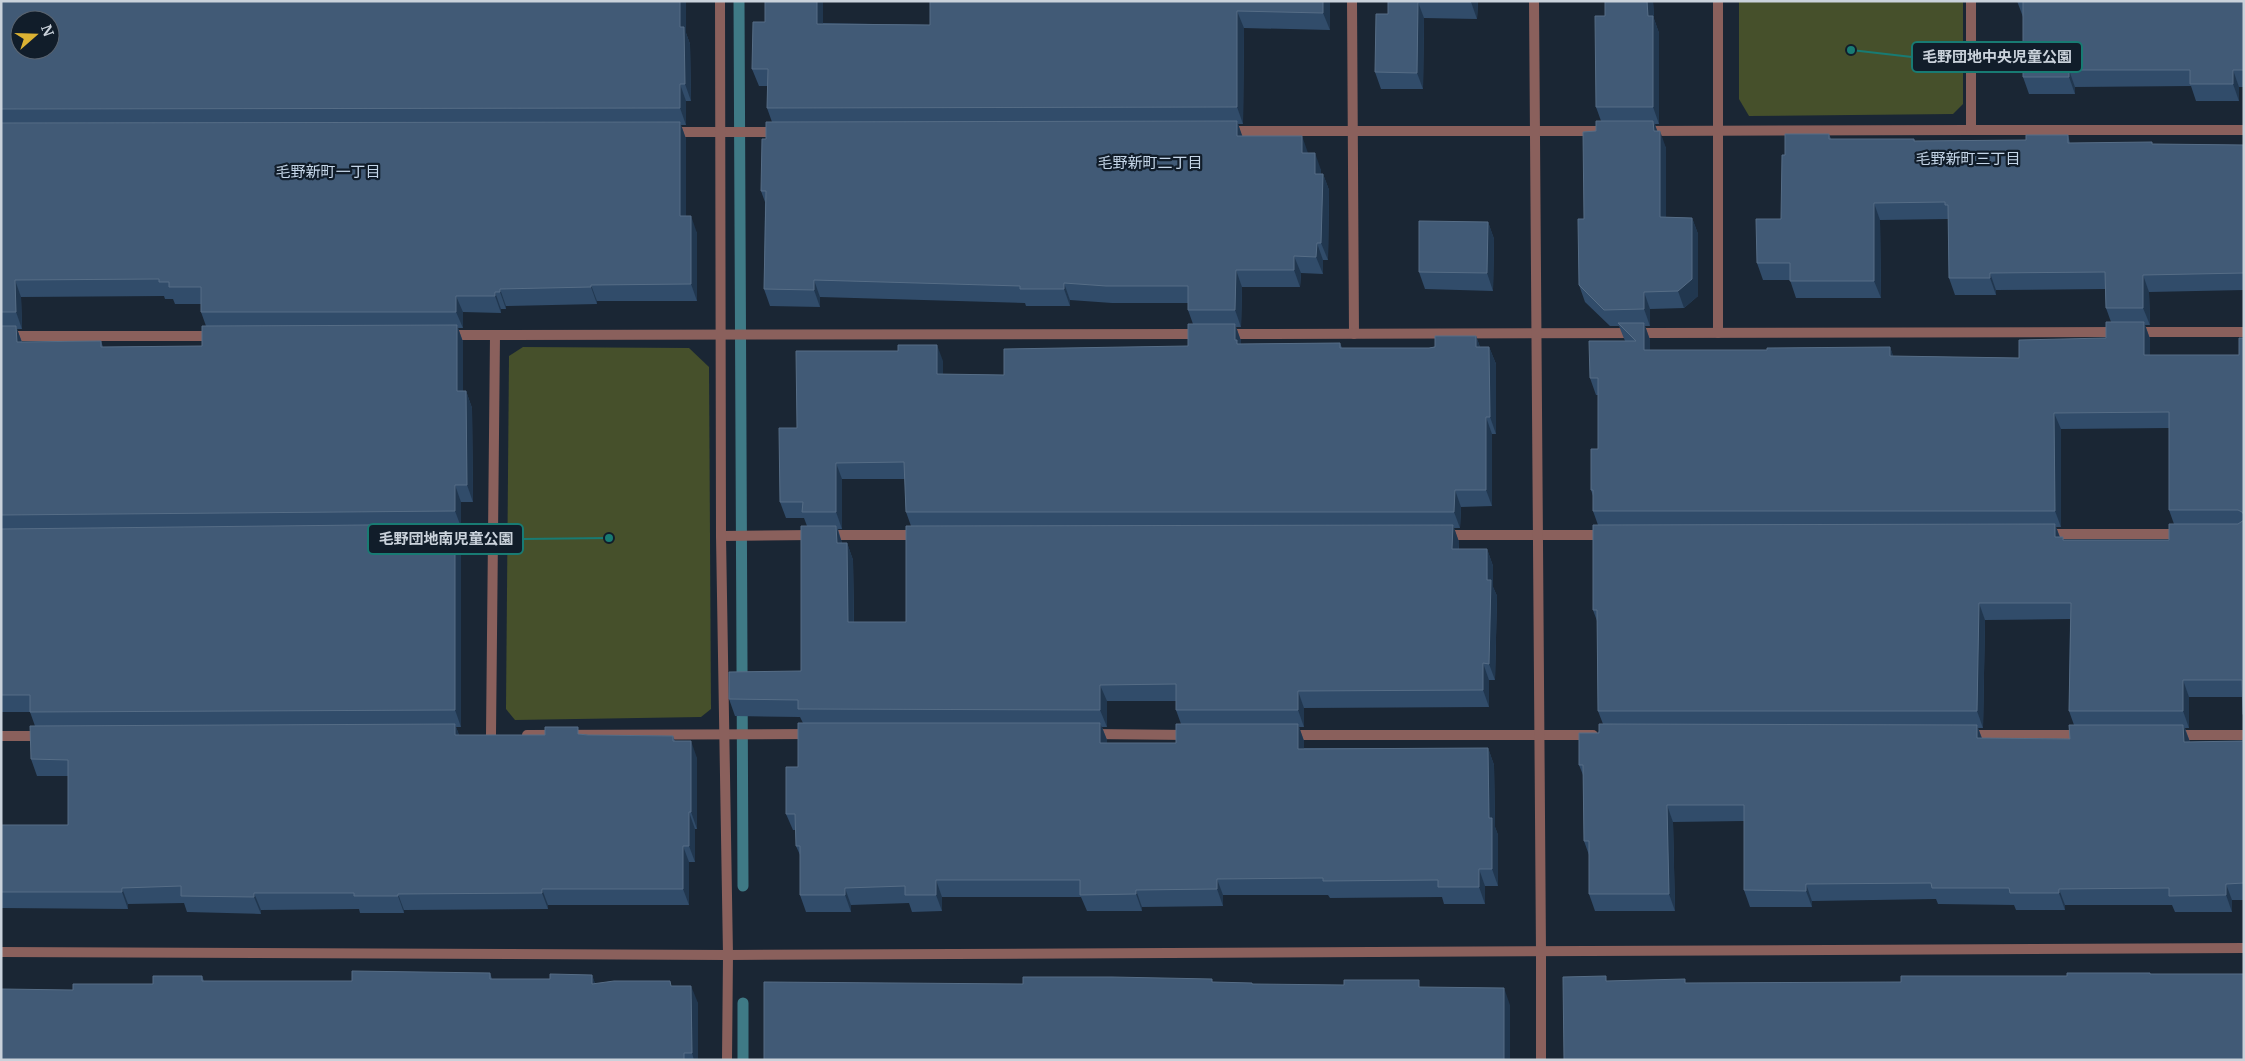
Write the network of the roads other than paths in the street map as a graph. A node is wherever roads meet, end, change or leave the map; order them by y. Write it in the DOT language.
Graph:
graph roads {
  1 [pos="720,1"];
  2 [pos="1352,1"];
  3 [pos="1534,1"];
  4 [pos="1718,1"];
  5 [pos="1972,1"];
  6 [pos="1718,130"];
  7 [pos="1972,130"];
  8 [pos="2244,130"];
  9 [pos="1214,131"];
  10 [pos="1353,131"];
  11 [pos="1535,131"];
  12 [pos="661,132"];
  13 [pos="721,132"];
  14 [pos="790,132"];
  15 [pos="2244,332"];
  16 [pos="1537,333"];
  17 [pos="1718,333"];
  18 [pos="1354,334"];
  19 [pos="436,335"];
  20 [pos="496,335"];
  21 [pos="721,335"];
  22 [pos="1,336"];
  23 [pos="229,336"];
  24 [pos="434,534"];
  25 [pos="492,534"];
  26 [pos="2035,534"];
  27 [pos="2194,534"];
  28 [pos="931,535"];
  29 [pos="1438,535"];
  30 [pos="1538,535"];
  31 [pos="1618,535"];
  32 [pos="722,536"];
  33 [pos="723,734"];
  34 [pos="823,734"];
  35 [pos="1082,734"];
  36 [pos="491,735"];
  37 [pos="520,735"];
  38 [pos="1201,735"];
  39 [pos="1281,735"];
  40 [pos="1540,735"];
  41 [pos="1599,735"];
  42 [pos="1956,735"];
  43 [pos="2095,735"];
  44 [pos="2164,735"];
  45 [pos="2244,735"];
  46 [pos="1,736"];
  47 [pos="50,736"];
  48 [pos="2244,948"];
  49 [pos="1,952"];
  50 [pos="1541,952"];
  51 [pos="728,955"];
  52 [pos="727,1060"];
  53 [pos="1541,1060"];
  1 -- 13 [label="street"];
  2 -- 10 [label="street"];
  3 -- 11 [label="street"];
  4 -- 6 [label="street"];
  5 -- 7 [label="street"];
  6 -- 7 [label="street"];
  6 -- 11 [label="street"];
  6 -- 17 [label="street"];
  7 -- 8 [label="street"];
  9 -- 10 [label="street"];
  10 -- 11 [label="street"];
  10 -- 18 [label="street"];
  11 -- 16 [label="street"];
  12 -- 13 [label="street"];
  13 -- 14 [label="street"];
  13 -- 21 [label="street"];
  15 -- 17 [label="street"];
  16 -- 17 [label="street"];
  16 -- 18 [label="street"];
  16 -- 30 [label="street"];
  18 -- 21 [label="street"];
  19 -- 20 [label="street"];
  20 -- 21 [label="street"];
  20 -- 25 [label="street"];
  21 -- 32 [label="street"];
  22 -- 23 [label="street"];
  24 -- 25 [label="street"];
  25 -- 36 [label="street"];
  26 -- 27 [label="street"];
  28 -- 32 [label="street"];
  29 -- 30 [label="street"];
  30 -- 31 [label="street"];
  30 -- 40 [label="street"];
  32 -- 33 [label="street"];
  33 -- 34 [label="street"];
  33 -- 37 [label="street"];
  33 -- 51 [label="street"];
  35 -- 38 [label="street"];
  39 -- 40 [label="street"];
  40 -- 41 [label="street"];
  40 -- 50 [label="street"];
  42 -- 43 [label="street"];
  44 -- 45 [label="street"];
  46 -- 47 [label="street"];
  48 -- 50 [label="street"];
  49 -- 51 [label="street"];
  50 -- 51 [label="street"];
  50 -- 53 [label="street"];
  51 -- 52 [label="street"];
}
